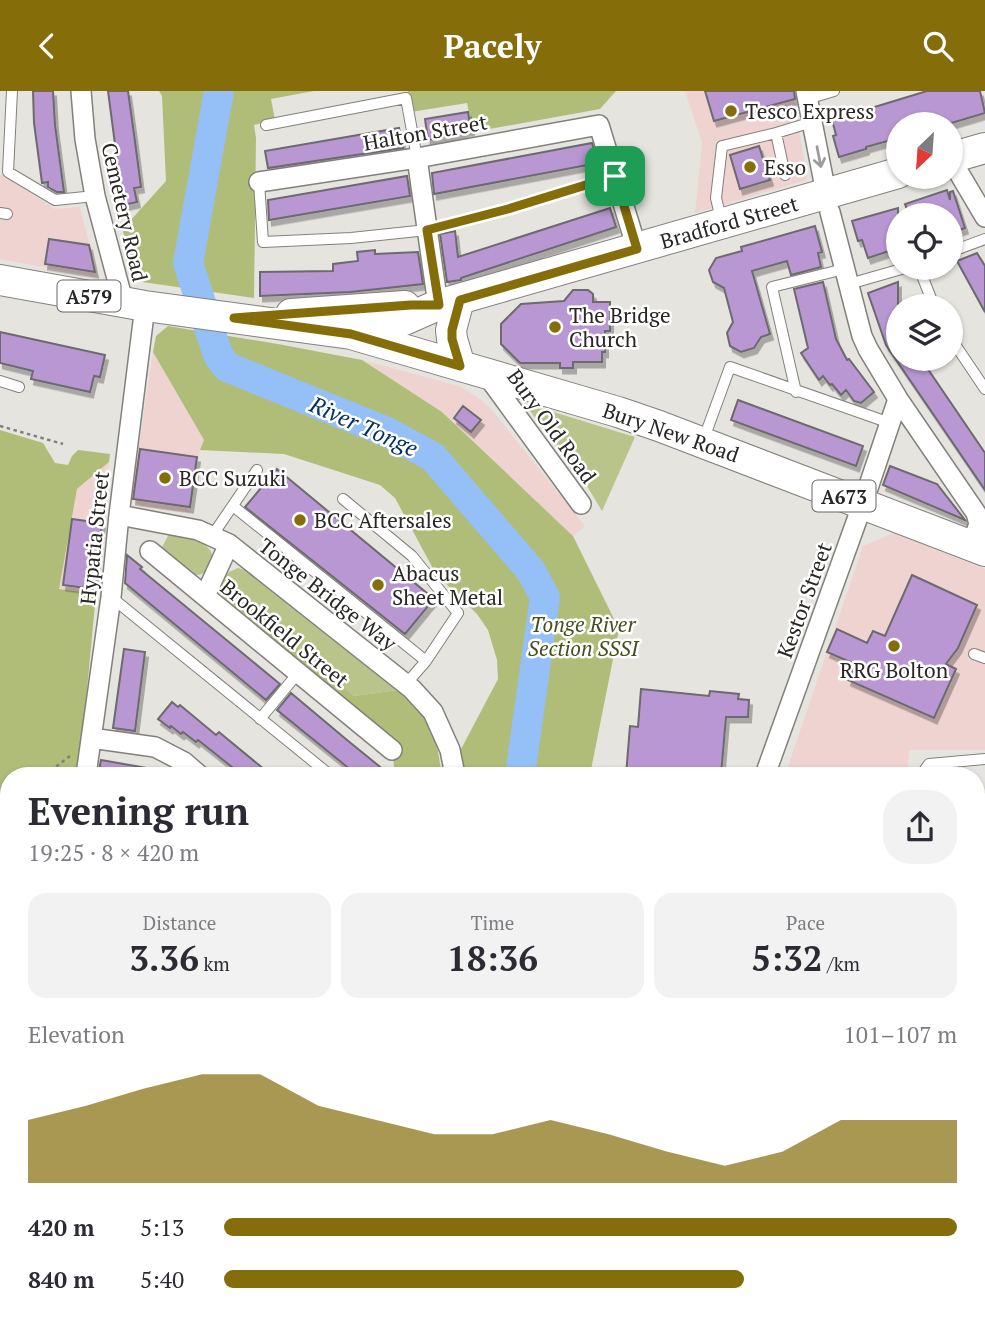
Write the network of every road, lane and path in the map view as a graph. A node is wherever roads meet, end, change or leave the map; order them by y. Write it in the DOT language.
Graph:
graph roads {
  1 [pos="12,91"];
  2 [pos="81,91"];
  3 [pos="834,91"];
  4 [pos="807,95"];
  5 [pos="812,122"];
  6 [pos="266,125"];
  7 [pos="776,133"];
  8 [pos="985,148"];
  9 [pos="417,158"];
  10 [pos="963,160"];
  11 [pos="785,175"];
  12 [pos="615,176"];
  13 [pos="886,178"];
  14 [pos="963,179"];
  15 [pos="259,183"];
  16 [pos="95,196"];
  17 [pos="828,202"];
  18 [pos="985,217"];
  19 [pos="722,224"];
  20 [pos="427,230"];
  21 [pos="985,239"];
  22 [pos="963,247"];
  23 [pos="637,249"];
  24 [pos="886,271"];
  25 [pos="846,276"];
  26 [pos="0,280"];
  27 [pos="449,302"];
  28 [pos="134,303"];
  29 [pos="229,317"];
  30 [pos="351,334"];
  31 [pos="963,356"];
  32 [pos="473,370"];
  33 [pos="0,381"];
  34 [pos="19,387"];
  35 [pos="985,389"];
  36 [pos="796,392"];
  37 [pos="898,399"];
  38 [pos="890,423"];
  39 [pos="0,426"];
  40 [pos="703,443"];
  41 [pos="63,444"];
  42 [pos="257,470"];
  43 [pos="343,499"];
  44 [pos="863,503"];
  45 [pos="582,505"];
  46 [pos="233,506"];
  47 [pos="119,515"];
  48 [pos="980,536"];
  49 [pos="221,540"];
  50 [pos="150,551"];
  51 [pos="205,596"];
  52 [pos="111,597"];
  53 [pos="974,654"];
  54 [pos="985,659"];
  55 [pos="426,661"];
  56 [pos="298,673"];
  57 [pos="406,684"];
  58 [pos="260,719"];
  59 [pos="91,738"];
  60 [pos="392,750"];
  61 [pos="985,759"];
  62 [pos="87,767"];
  63 [pos="190,767"];
  64 [pos="320,767"];
  65 [pos="453,767"];
  66 [pos="768,767"];
  67 [pos="927,767"];
  1 -- 16 [label="lane"];
  2 -- 16 [label="street, Cemetery Road"];
  3 -- 4 [label="lane"];
  4 -- 5 [label="street"];
  5 -- 7 [label="lane"];
  5 -- 17 [label="street, one-way"];
  6 -- 9 [label="lane"];
  7 -- 11 [label="lane"];
  7 -- 19 [label="lane"];
  8 -- 10 [label="main road"];
  9 -- 12 [label="street, Halton Street"];
  9 -- 15 [label="street, Halton Street"];
  9 -- 20 [label="street"];
  12 -- 20 [label="lane"];
  12 -- 23 [label="street"];
  13 -- 17 [label="main road, Bradford Street / A579"];
  14 -- 18 [label="street"];
  15 -- 20 [label="lane"];
  16 -- 28 [label="street, Cemetery Road"];
  17 -- 19 [label="main road, Bradford Street / A579"];
  17 -- 25 [label="street"];
  19 -- 23 [label="main road, Bradford Street / A579"];
  20 -- 27 [label="street"];
  21 -- 22 [label="lane"];
  23 -- 27 [label="main road, Bradford Street / A579"];
  24 -- 25 [label="lane"];
  25 -- 36 [label="lane"];
  25 -- 37 [label="street"];
  26 -- 28 [label="main road, A579"];
  27 -- 29 [label="main road, Bradford Street / A579"];
  27 -- 30 [label="main road, Bradford Street / A579"];
  27 -- 32 [label="main road"];
  28 -- 29 [label="main road, A579"];
  28 -- 47 [label="street, Hypatia Street"];
  29 -- 30 [label="main road, A579"];
  30 -- 32 [label="main road, Bury New Road / A673"];
  31 -- 35 [label="lane"];
  32 -- 40 [label="main road, Bury New Road / A673"];
  32 -- 45 [label="street, Bury Old Road"];
  33 -- 34 [label="lane"];
  36 -- 38 [label="lane"];
  36 -- 40 [label="lane"];
  37 -- 38 [label="street, Kestor Street"];
  37 -- 48 [label="street"];
  38 -- 44 [label="street, Kestor Street"];
  39 -- 41 [label="path"];
  40 -- 44 [label="main road, Bury New Road / A673"];
  42 -- 46 [label="lane"];
  43 -- 55 [label="lane"];
  44 -- 48 [label="main road, Bury New Road / A673"];
  44 -- 66 [label="street, Kestor Street"];
  46 -- 49 [label="lane"];
  46 -- 55 [label="lane"];
  47 -- 49 [label="street, Tonge Bridge Way"];
  47 -- 52 [label="street, Hypatia Street"];
  49 -- 51 [label="street"];
  49 -- 57 [label="street, Tonge Bridge Way"];
  50 -- 51 [label="street, Brookfield Street"];
  51 -- 56 [label="street, Brookfield Street"];
  52 -- 58 [label="lane"];
  52 -- 59 [label="street, Hypatia Street"];
  53 -- 54 [label="lane"];
  55 -- 57 [label="lane"];
  56 -- 58 [label="lane"];
  56 -- 60 [label="street, Brookfield Street"];
  57 -- 65 [label="street, Tonge Bridge Way"];
  58 -- 64 [label="lane"];
  59 -- 62 [label="street, Hypatia Street"];
  59 -- 63 [label="street"];
  61 -- 67 [label="lane"];
}
